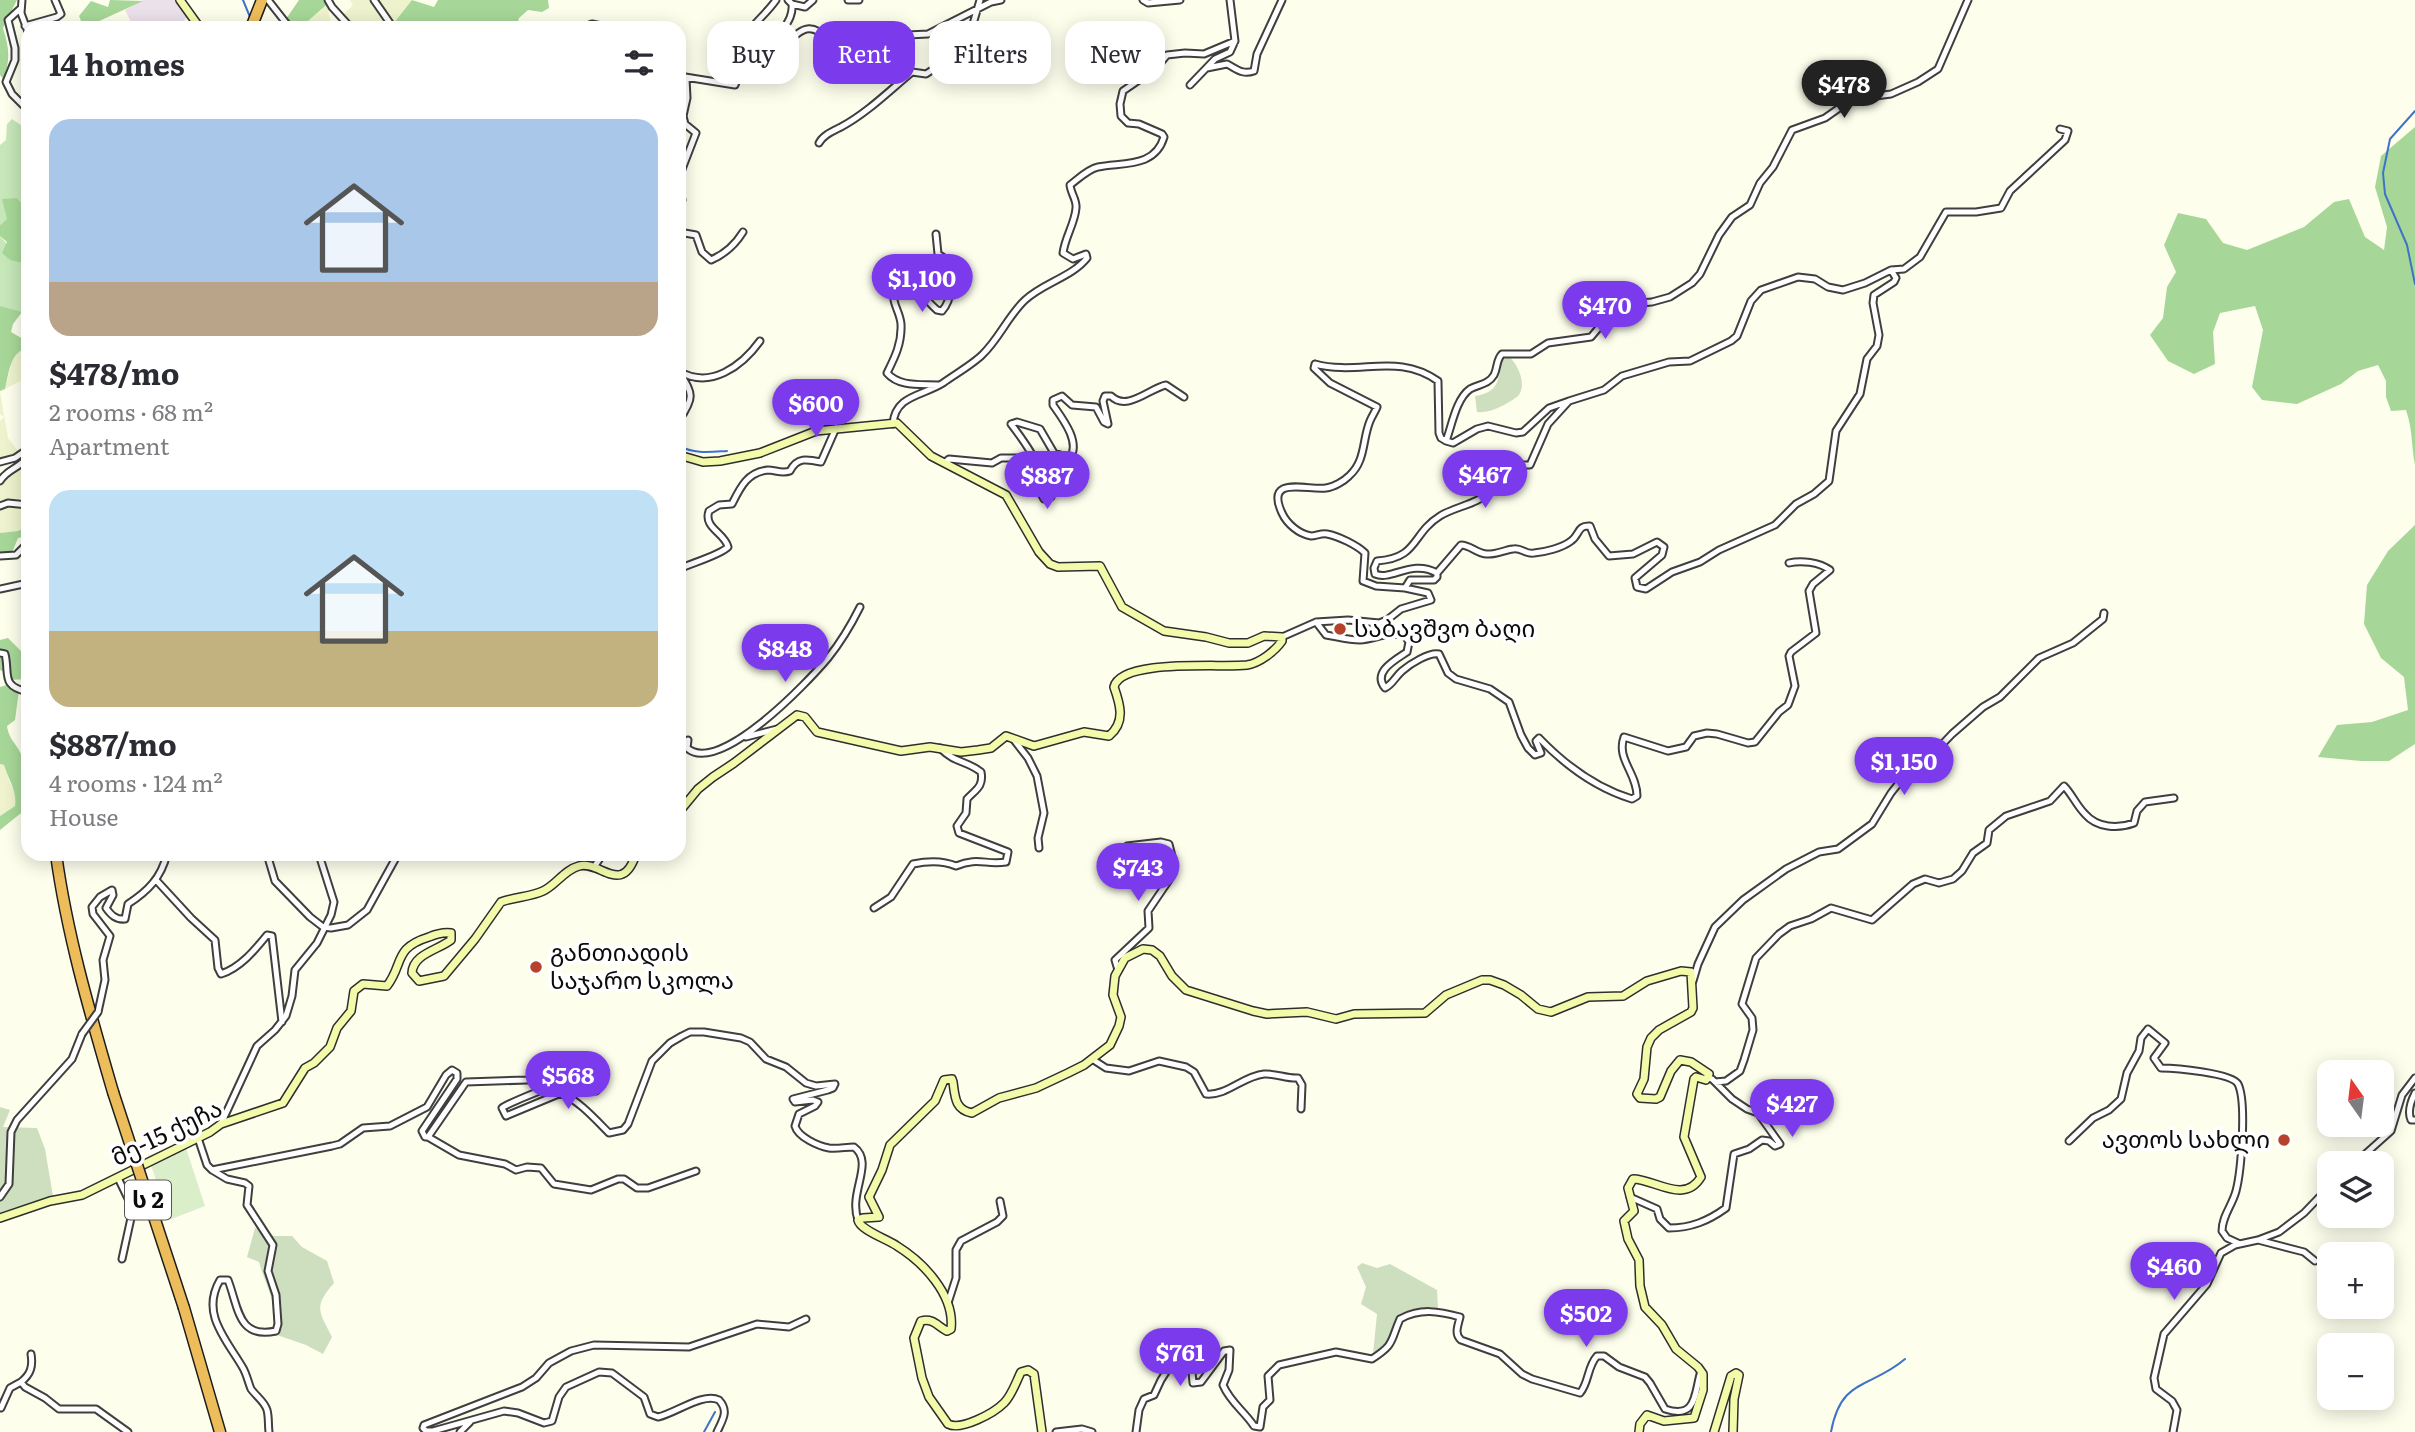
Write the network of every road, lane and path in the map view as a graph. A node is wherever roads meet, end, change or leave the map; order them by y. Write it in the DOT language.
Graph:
graph roads {
  1 [pos="22,0"];
  2 [pos="55,0"];
  3 [pos="180,0"];
  4 [pos="262,0"];
  5 [pos="268,0"];
  6 [pos="328,0"];
  7 [pos="374,0"];
  8 [pos="776,0"];
  9 [pos="813,0"];
  10 [pos="848,0"];
  11 [pos="859,0"];
  12 [pos="980,0"];
  13 [pos="1001,0"];
  14 [pos="1143,0"];
  15 [pos="1180,0"];
  16 [pos="1230,0"];
  17 [pos="1282,0"];
  18 [pos="1968,0"];
  19 [pos="790,2"];
  20 [pos="21,9"];
  21 [pos="978,10"];
  22 [pos="25,21"];
  23 [pos="45,21"];
  24 [pos="195,21"];
  25 [pos="254,21"];
  26 [pos="284,21"];
  27 [pos="345,21"];
  28 [pos="389,21"];
  29 [pos="1235,41"];
  30 [pos="1207,68"];
  31 [pos="686,79"];
  32 [pos="1191,85"];
  33 [pos="21,103"];
  34 [pos="686,125"];
  35 [pos="2060,129"];
  36 [pos="819,143"];
  37 [pos="686,159"];
  38 [pos="743,232"];
  39 [pos="686,233"];
  40 [pos="936,234"];
  41 [pos="1891,270"];
  42 [pos="760,341"];
  43 [pos="686,374"];
  44 [pos="686,382"];
  45 [pos="938,385"];
  46 [pos="1184,397"];
  47 [pos="1569,401"];
  48 [pos="686,410"];
  49 [pos="893,424"];
  50 [pos="836,428"];
  51 [pos="1446,441"];
  52 [pos="21,454"];
  53 [pos="686,458"];
  54 [pos="0,462"];
  55 [pos="944,463"];
  56 [pos="21,466"];
  57 [pos="0,481"];
  58 [pos="21,504"];
  59 [pos="0,506"];
  60 [pos="21,550"];
  61 [pos="0,556"];
  62 [pos="1789,563"];
  63 [pos="686,566"];
  64 [pos="1437,573"];
  65 [pos="21,584"];
  66 [pos="1405,588"];
  67 [pos="0,589"];
  68 [pos="860,607"];
  69 [pos="2104,613"];
  70 [pos="1316,622"];
  71 [pos="1282,637"];
  72 [pos="0,653"];
  73 [pos="21,690"];
  74 [pos="780,728"];
  75 [pos="743,737"];
  76 [pos="1012,737"];
  77 [pos="688,740"];
  78 [pos="940,748"];
  79 [pos="2174,799"];
  80 [pos="686,804"];
  81 [pos="1127,846"];
  82 [pos="1039,848"];
  83 [pos="57,861"];
  84 [pos="165,861"];
  85 [pos="269,861"];
  86 [pos="321,861"];
  87 [pos="394,861"];
  88 [pos="598,861"];
  89 [pos="632,861"];
  90 [pos="594,867"];
  91 [pos="156,880"];
  92 [pos="874,908"];
  93 [pos="323,927"];
  94 [pos="1118,970"];
  95 [pos="1693,981"];
  96 [pos="282,1022"];
  97 [pos="1092,1059"];
  98 [pos="2415,1078"];
  99 [pos="1712,1080"];
  100 [pos="2415,1093"];
  101 [pos="1301,1109"];
  102 [pos="2415,1120"];
  103 [pos="222,1124"];
  104 [pos="428,1137"];
  105 [pos="198,1138"];
  106 [pos="2070,1141"];
  107 [pos="2369,1151"];
  108 [pos="212,1170"];
  109 [pos="696,1171"];
  110 [pos="118,1178"];
  111 [pos="1629,1196"];
  112 [pos="0,1197"];
  113 [pos="2317,1200"];
  114 [pos="1000,1201"];
  115 [pos="0,1218"];
  116 [pos="858,1220"];
  117 [pos="2258,1240"];
  118 [pos="2240,1244"];
  119 [pos="122,1259"];
  120 [pos="2315,1261"];
  121 [pos="947,1306"];
  122 [pos="806,1319"];
  123 [pos="31,1354"];
  124 [pos="1702,1371"];
  125 [pos="21,1382"];
  126 [pos="1,1408"];
  127 [pos="471,1421"];
  128 [pos="959,1429"];
  129 [pos="128,1432"];
  130 [pos="220,1432"];
  131 [pos="269,1432"];
  132 [pos="460,1432"];
  133 [pos="717,1432"];
  134 [pos="1042,1432"];
  135 [pos="1056,1432"];
  136 [pos="1092,1432"];
  137 [pos="1136,1432"];
  138 [pos="1639,1432"];
  139 [pos="1714,1432"];
  140 [pos="1733,1432"];
  141 [pos="2174,1432"];
  1 -- 20 [label="street"];
  2 -- 23 [label="street"];
  3 -- 24 [label="street"];
  4 -- 25 [label="highway"];
  5 -- 26 [label="street"];
  6 -- 27 [label="street"];
  7 -- 28 [label="street"];
  8 -- 31 [label="street"];
  9 -- 19 [label="street"];
  10 -- 11 [label="street"];
  12 -- 21 [label="street"];
  13 -- 21 [label="street"];
  14 -- 15 [label="street"];
  16 -- 29 [label="street"];
  17 -- 30 [label="street"];
  18 -- 51 [label="street"];
  19 -- 21 [label="street"];
  20 -- 22 [label="street"];
  20 -- 33 [label="street"];
  21 -- 36 [label="street"];
  29 -- 30 [label="street"];
  29 -- 45 [label="street"];
  30 -- 32 [label="street"];
  34 -- 37 [label="street"];
  35 -- 41 [label="street"];
  38 -- 39 [label="street"];
  40 -- 45 [label="street"];
  41 -- 47 [label="street"];
  41 -- 64 [label="street"];
  42 -- 43 [label="street"];
  44 -- 48 [label="street"];
  45 -- 49 [label="street"];
  46 -- 55 [label="street"];
  47 -- 51 [label="street"];
  47 -- 64 [label="street"];
  49 -- 50 [label="street"];
  49 -- 55 [label="street"];
  50 -- 53 [label="street"];
  50 -- 63 [label="street"];
  51 -- 66 [label="street"];
  52 -- 54 [label="street"];
  55 -- 71 [label="street"];
  56 -- 57 [label="street"];
  58 -- 59 [label="street"];
  60 -- 61 [label="street"];
  62 -- 70 [label="street"];
  64 -- 66 [label="street"];
  65 -- 67 [label="street"];
  66 -- 70 [label="street"];
  68 -- 75 [label="street"];
  69 -- 95 [label="street"];
  70 -- 71 [label="street"];
  71 -- 76 [label="street"];
  72 -- 73 [label="street"];
  74 -- 75 [label="street"];
  74 -- 78 [label="street"];
  74 -- 80 [label="street"];
  75 -- 77 [label="street"];
  76 -- 78 [label="street"];
  76 -- 82 [label="street"];
  78 -- 92 [label="street"];
  79 -- 99 [label="street"];
  81 -- 94 [label="street"];
  83 -- 130 [label="highway, ს 2, bridge"];
  84 -- 91 [label="street"];
  85 -- 93 [label="street"];
  86 -- 93 [label="street"];
  87 -- 93 [label="street"];
  88 -- 90 [label="street"];
  89 -- 90 [label="street, მე-15 ქუჩა"];
  90 -- 103 [label="street, მე-15 ქუჩა"];
  91 -- 96 [label="street"];
  91 -- 112 [label="street, bridge"];
  93 -- 96 [label="street"];
  94 -- 95 [label="street"];
  94 -- 97 [label="street"];
  95 -- 99 [label="street"];
  96 -- 103 [label="street"];
  97 -- 101 [label="street"];
  97 -- 116 [label="street"];
  98 -- 107 [label="street"];
  99 -- 111 [label="street"];
  99 -- 111 [label="street"];
  100 -- 102 [label="street"];
  103 -- 105 [label="street, მე-15 ქუჩა"];
  104 -- 108 [label="street"];
  104 -- 109 [label="street"];
  104 -- 116 [label="street"];
  105 -- 108 [label="street"];
  105 -- 110 [label="street, მე-15 ქუჩა"];
  106 -- 118 [label="street"];
  108 -- 131 [label="street"];
  110 -- 115 [label="street, მე-15 ქუჩა"];
  110 -- 119 [label="street"];
  111 -- 124 [label="street"];
  113 -- 117 [label="street"];
  114 -- 121 [label="street"];
  116 -- 121 [label="street"];
  117 -- 118 [label="street"];
  117 -- 120 [label="street"];
  118 -- 141 [label="street"];
  121 -- 128 [label="street"];
  122 -- 127 [label="street"];
  123 -- 125 [label="street"];
  124 -- 137 [label="street"];
  124 -- 138 [label="street"];
  125 -- 126 [label="street"];
  125 -- 129 [label="street"];
  127 -- 132 [label="street"];
  127 -- 133 [label="street"];
  128 -- 134 [label="street"];
  135 -- 136 [label="street"];
  139 -- 140 [label="street"];
}
